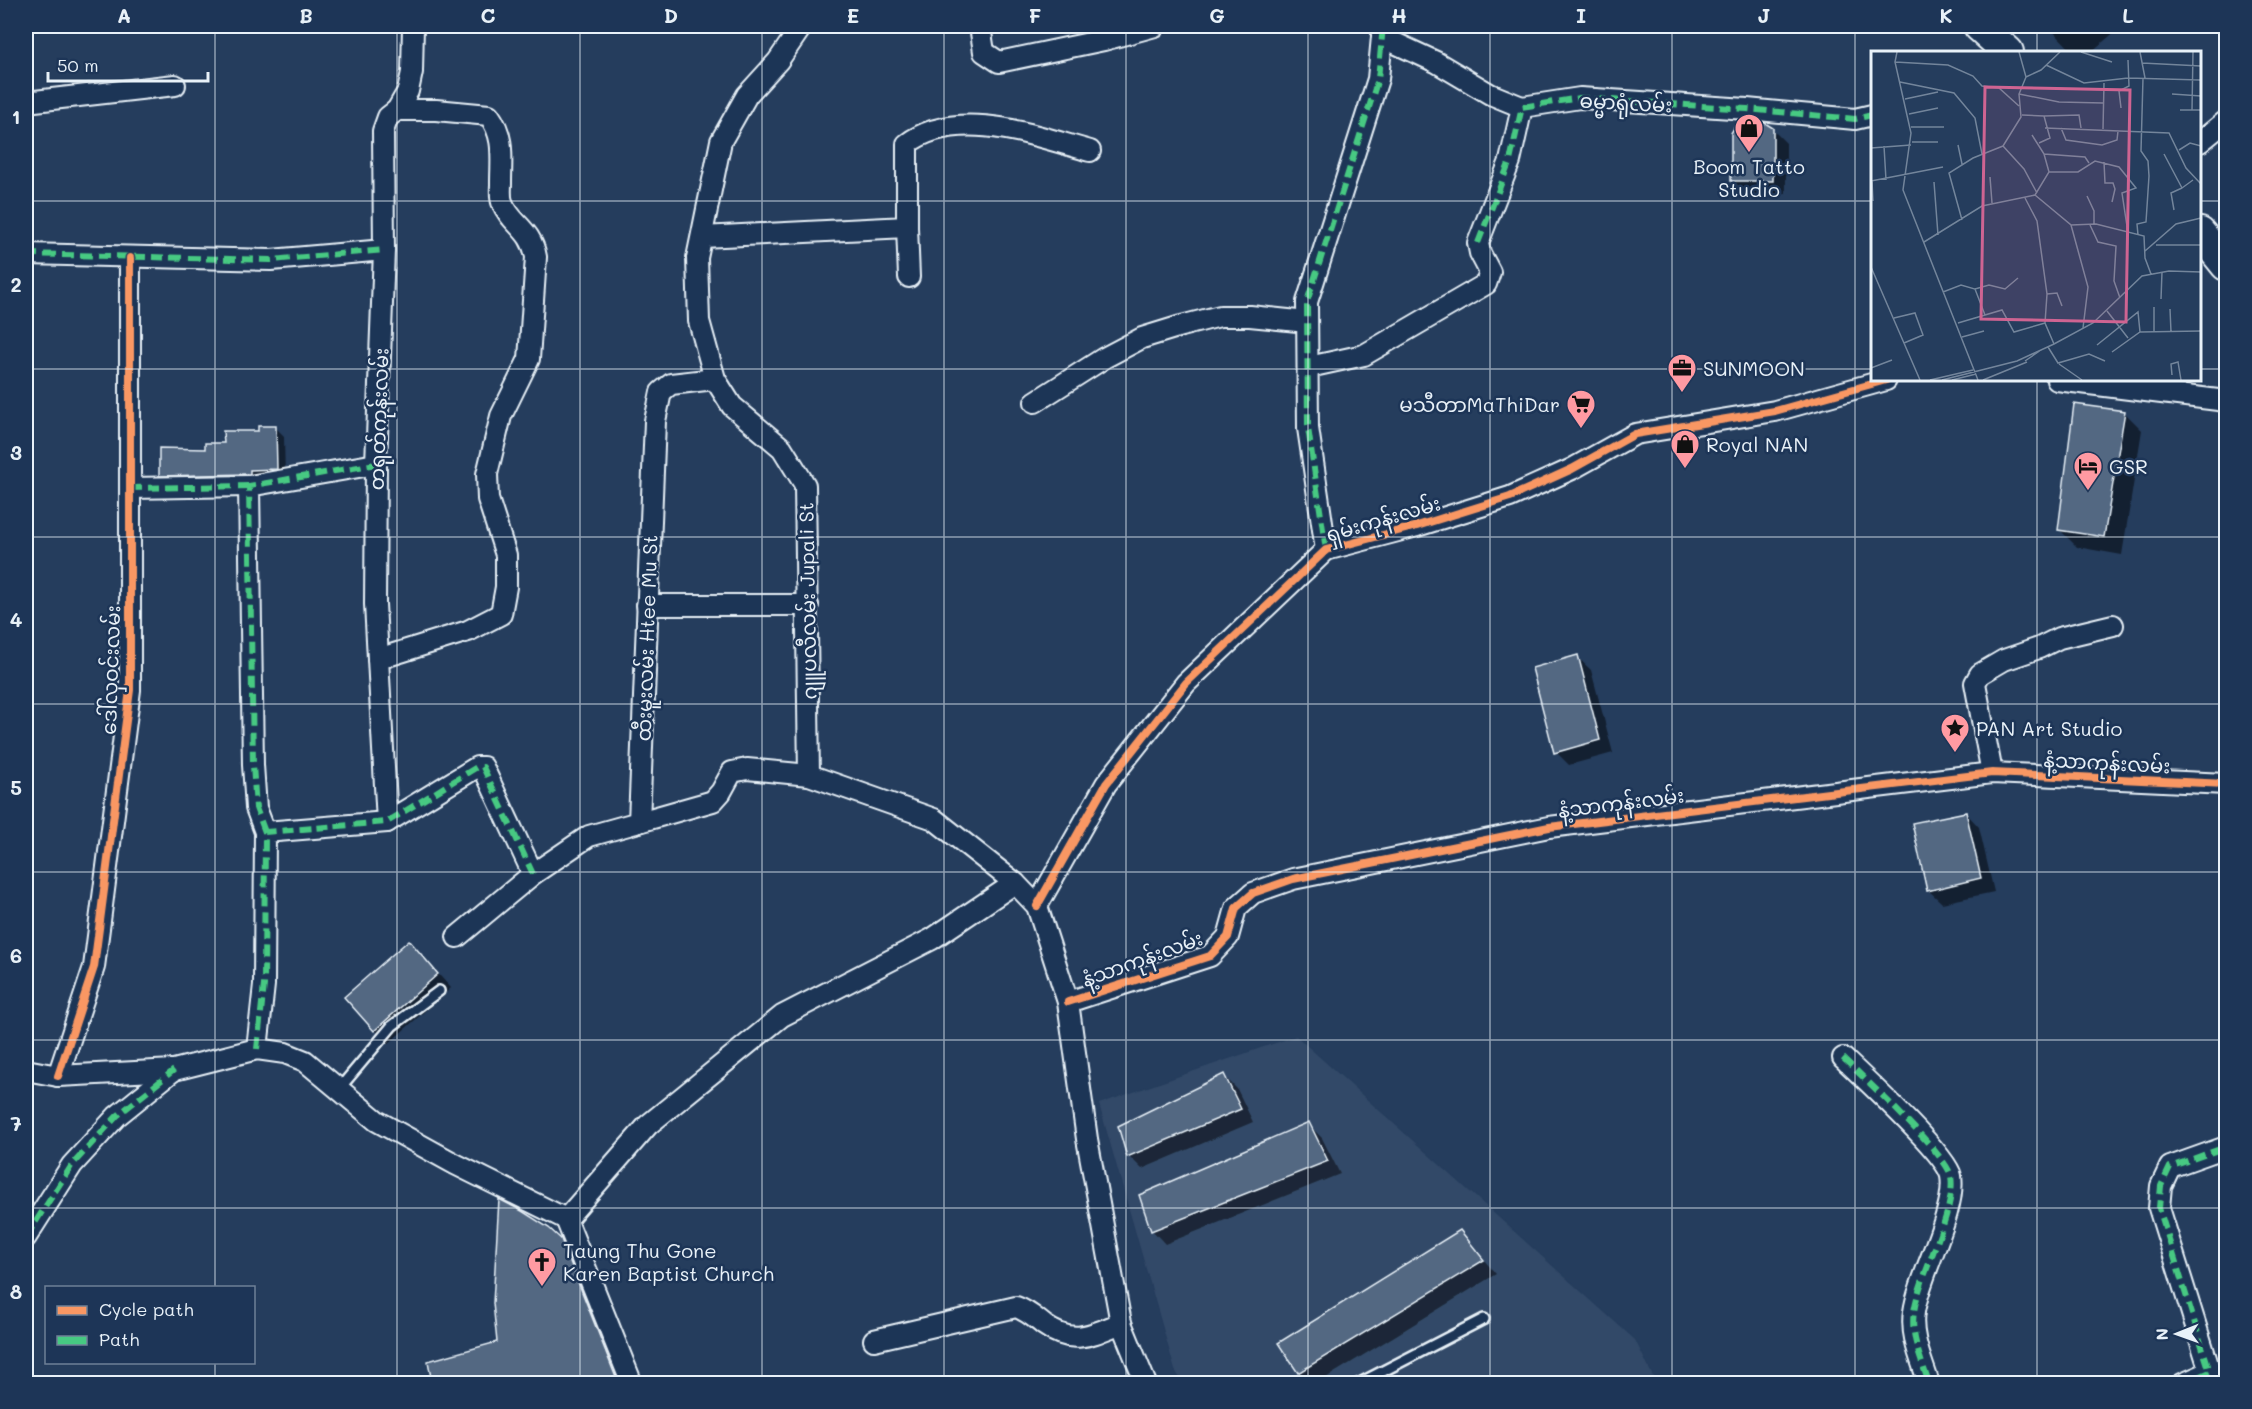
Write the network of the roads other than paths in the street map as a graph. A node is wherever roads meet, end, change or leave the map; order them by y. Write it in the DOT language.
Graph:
graph roads {
  1 [pos="412,26"];
  2 [pos="802,26"];
  3 [pos="980,26"];
  4 [pos="1155,26"];
  5 [pos="1979,26"];
  6 [pos="1382,31"];
  7 [pos="2007,51"];
  8 [pos="175,85"];
  9 [pos="26,102"];
  10 [pos="1522,107"];
  11 [pos="397,110"];
  12 [pos="1871,115"];
  13 [pos="2226,121"];
  14 [pos="2201,140"];
  15 [pos="1090,151"];
  16 [pos="907,226"];
  17 [pos="2201,235"];
  18 [pos="702,237"];
  19 [pos="384,250"];
  20 [pos="26,255"];
  21 [pos="130,258"];
  22 [pos="2226,265"];
  23 [pos="909,277"];
  24 [pos="1307,322"];
  25 [pos="1309,368"];
  26 [pos="715,379"];
  27 [pos="1882,381"];
  28 [pos="2065,381"];
  29 [pos="2226,401"];
  30 [pos="1035,402"];
  31 [pos="376,464"];
  32 [pos="249,486"];
  33 [pos="130,488"];
  34 [pos="1326,550"];
  35 [pos="647,605"];
  36 [pos="808,605"];
  37 [pos="2113,625"];
  38 [pos="378,659"];
  39 [pos="1992,772"];
  40 [pos="809,775"];
  41 [pos="2226,784"];
  42 [pos="387,822"];
  43 [pos="639,822"];
  44 [pos="264,832"];
  45 [pos="533,874"];
  46 [pos="1015,883"];
  47 [pos="1037,906"];
  48 [pos="457,937"];
  49 [pos="439,991"];
  50 [pos="1068,1002"];
  51 [pos="257,1049"];
  52 [pos="1843,1058"];
  53 [pos="26,1070"];
  54 [pos="174,1070"];
  55 [pos="58,1076"];
  56 [pos="339,1089"];
  57 [pos="2226,1147"];
  58 [pos="566,1219"];
  59 [pos="26,1238"];
  60 [pos="1484,1319"];
  61 [pos="1121,1323"];
  62 [pos="874,1340"];
  63 [pos="2212,1378"];
  64 [pos="632,1383"];
  65 [pos="1146,1383"];
  66 [pos="1358,1383"];
  67 [pos="1929,1383"];
  68 [pos="2182,1383"];
  1 -- 11 [label="street, တရုတ်ကုန်းလမ်း"];
  2 -- 18 [label="street, ဂျူပလီလမ်း Jupali St"];
  3 -- 4 [label="street"];
  5 -- 7 [label="main road"];
  6 -- 10 [label="street"];
  6 -- 24 [label="street"];
  8 -- 9 [label="street"];
  10 -- 12 [label="street, ဓမ္မာရုံလမ်း"];
  10 -- 25 [label="street"];
  11 -- 19 [label="street, တရုတ်ကုန်းလမ်း"];
  11 -- 38 [label="street"];
  13 -- 14 [label="street"];
  15 -- 16 [label="street"];
  16 -- 18 [label="street"];
  16 -- 23 [label="street"];
  17 -- 22 [label="main road"];
  18 -- 26 [label="street, ဂျူပလီလမ်း Jupali St"];
  19 -- 21 [label="street"];
  19 -- 31 [label="street, တရုတ်ကုန်းလမ်း"];
  20 -- 21 [label="street"];
  21 -- 33 [label="street, ဒေါ်လှဝင်းလမ်း"];
  24 -- 25 [label="street"];
  24 -- 30 [label="street"];
  25 -- 34 [label="street"];
  26 -- 35 [label="street, ထီးမူးလမ်း Htee Mu St"];
  26 -- 36 [label="street, ဂျူပလီလမ်း Jupali St"];
  27 -- 34 [label="street, ရှမ်းကုန်းလမ်း"];
  28 -- 29 [label="street"];
  31 -- 32 [label="street"];
  31 -- 38 [label="street, တရုတ်ကုန်းလမ်း"];
  32 -- 33 [label="street"];
  32 -- 44 [label="street"];
  33 -- 55 [label="street, ဒေါ်လှဝင်းလမ်း"];
  34 -- 47 [label="street, ရှမ်းကုန်းလမ်း"];
  35 -- 36 [label="street"];
  35 -- 43 [label="street, ထီးမူးလမ်း Htee Mu St"];
  36 -- 40 [label="street, ဂျူပလီလမ်း Jupali St"];
  37 -- 39 [label="street"];
  38 -- 42 [label="street, တရုတ်ကုန်းလမ်း"];
  39 -- 41 [label="street, နံ့သာကုန်းလမ်း"];
  39 -- 50 [label="street, နံ့သာကုန်းလမ်း"];
  40 -- 43 [label="street"];
  40 -- 46 [label="street"];
  42 -- 44 [label="street"];
  42 -- 45 [label="street"];
  43 -- 45 [label="street"];
  44 -- 51 [label="street"];
  45 -- 48 [label="street"];
  46 -- 47 [label="street"];
  46 -- 58 [label="street"];
  47 -- 50 [label="street"];
  49 -- 56 [label="lane"];
  50 -- 61 [label="street"];
  51 -- 54 [label="street"];
  51 -- 56 [label="street"];
  52 -- 67 [label="street"];
  53 -- 55 [label="street"];
  54 -- 55 [label="street"];
  54 -- 59 [label="street"];
  56 -- 58 [label="street"];
  57 -- 63 [label="street"];
  58 -- 64 [label="street"];
  60 -- 66 [label="lane"];
  61 -- 62 [label="street"];
  61 -- 65 [label="street"];
  63 -- 68 [label="street"];
}
